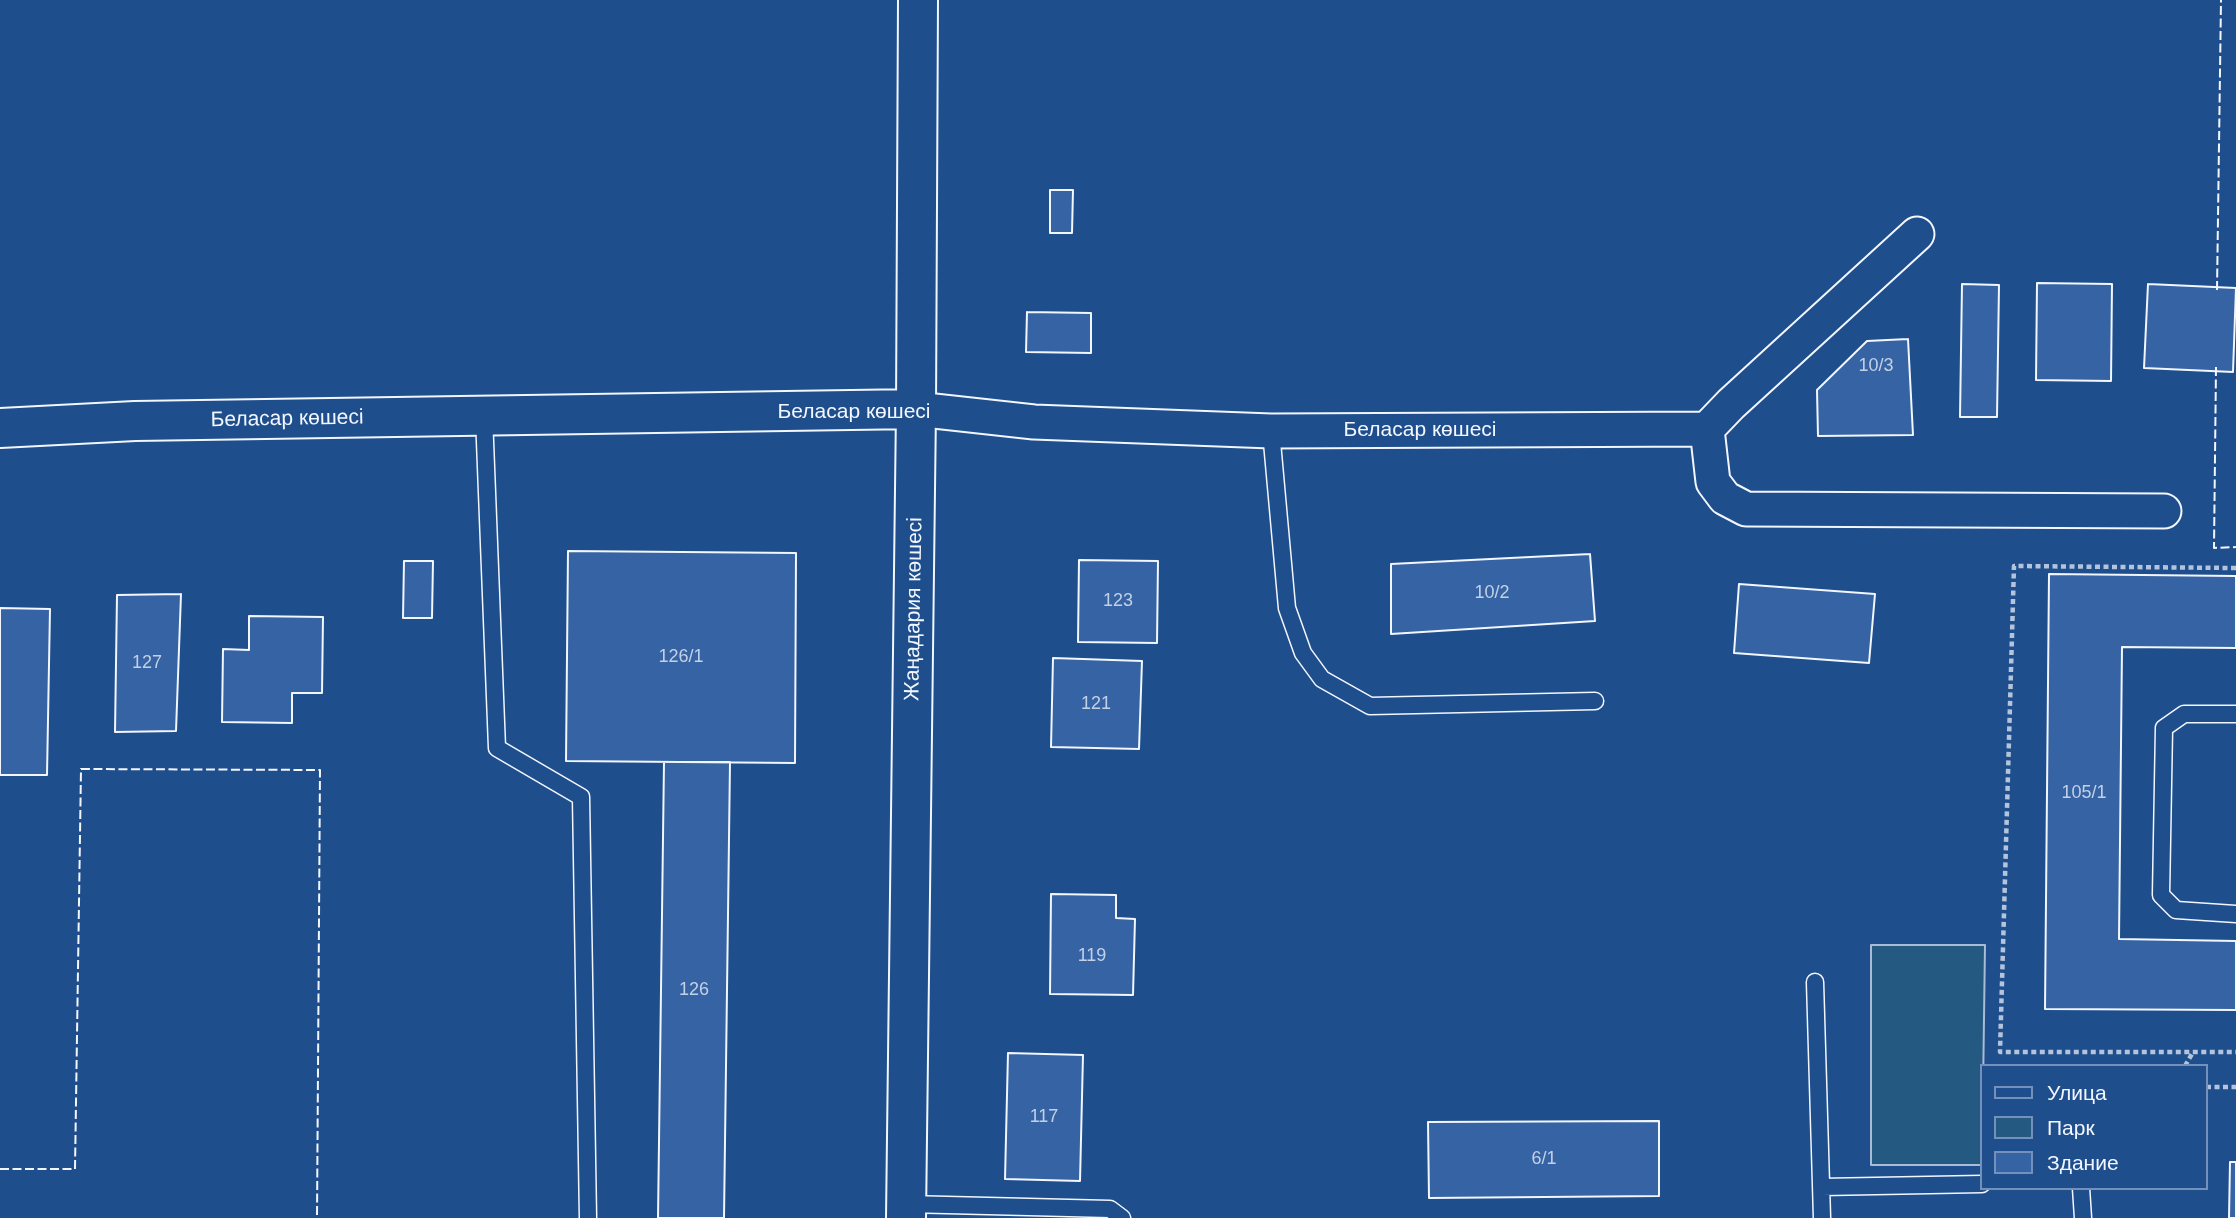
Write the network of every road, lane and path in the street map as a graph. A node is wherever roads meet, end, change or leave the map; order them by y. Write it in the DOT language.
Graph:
graph roads {
  1 [pos="918,0"];
  2 [pos="1917,234"];
  3 [pos="916,410"];
  4 [pos="484,416"];
  5 [pos="0,428"];
  6 [pos="1707,429"];
  7 [pos="1271,431"];
  8 [pos="2165,511"];
  9 [pos="2236,568"];
  10 [pos="1595,701"];
  11 [pos="2236,714"];
  12 [pos="2236,914"];
  13 [pos="1815,982"];
  14 [pos="2193,1052"];
  15 [pos="2236,1052"];
  16 [pos="2186,1064"];
  17 [pos="2208,1087"];
  18 [pos="2236,1087"];
  19 [pos="1980,1184"];
  20 [pos="1822,1187"];
  21 [pos="2081,1190"];
  22 [pos="906,1211"];
  23 [pos="588,1218"];
  24 [pos="1122,1218"];
  25 [pos="1822,1218"];
  26 [pos="2082,1218"];
  1 -- 3 [label="street, Жаңадария көшесі"];
  2 -- 6 [label="street"];
  3 -- 4 [label="street, Беласар көшесі"];
  3 -- 7 [label="street, Беласар көшесі"];
  3 -- 22 [label="street, Жаңадария көшесі"];
  4 -- 5 [label="street, Беласар көшесі"];
  4 -- 23 [label="lane"];
  6 -- 7 [label="street, Беласар көшесі"];
  6 -- 8 [label="street"];
  7 -- 10 [label="lane"];
  9 -- 14 [label="path"];
  11 -- 12 [label="lane"];
  13 -- 20 [label="lane"];
  14 -- 15 [label="path"];
  14 -- 16 [label="path"];
  17 -- 18 [label="path"];
  19 -- 20 [label="lane"];
  20 -- 25 [label="lane"];
  21 -- 26 [label="lane"];
  22 -- 24 [label="lane"];
}
